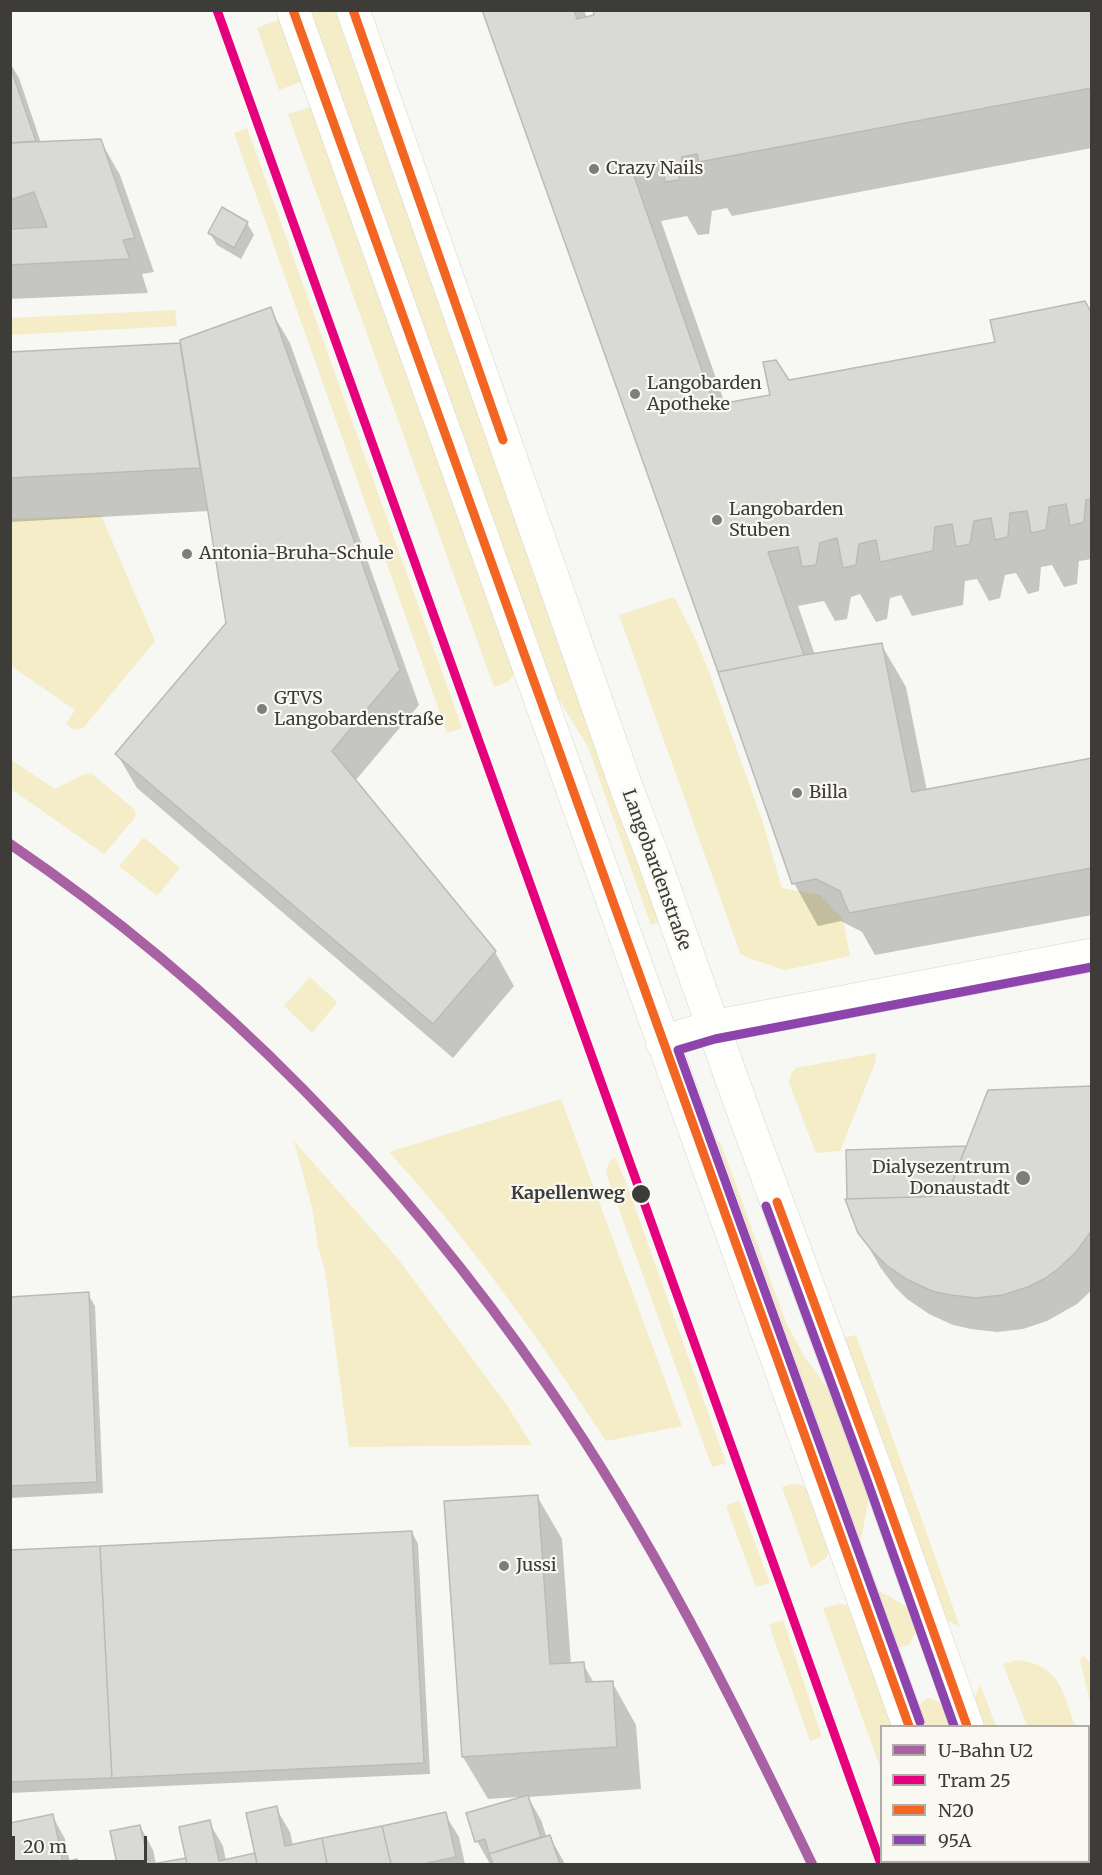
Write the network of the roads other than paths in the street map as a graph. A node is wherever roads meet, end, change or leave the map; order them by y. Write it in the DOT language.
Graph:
graph roads {
  1 [pos="293,10"];
  2 [pos="353,10"];
  3 [pos="1092,955"];
  4 [pos="712,1028"];
  5 [pos="662,1042"];
  6 [pos="909,1725"];
  7 [pos="967,1725"];
  1 -- 5 [label="street"];
  2 -- 4 [label="street, Langobardenstraße"];
  3 -- 4 [label="street"];
  4 -- 5 [label="street"];
  4 -- 7 [label="street, Langobardenstraße"];
  5 -- 6 [label="street"];
}
